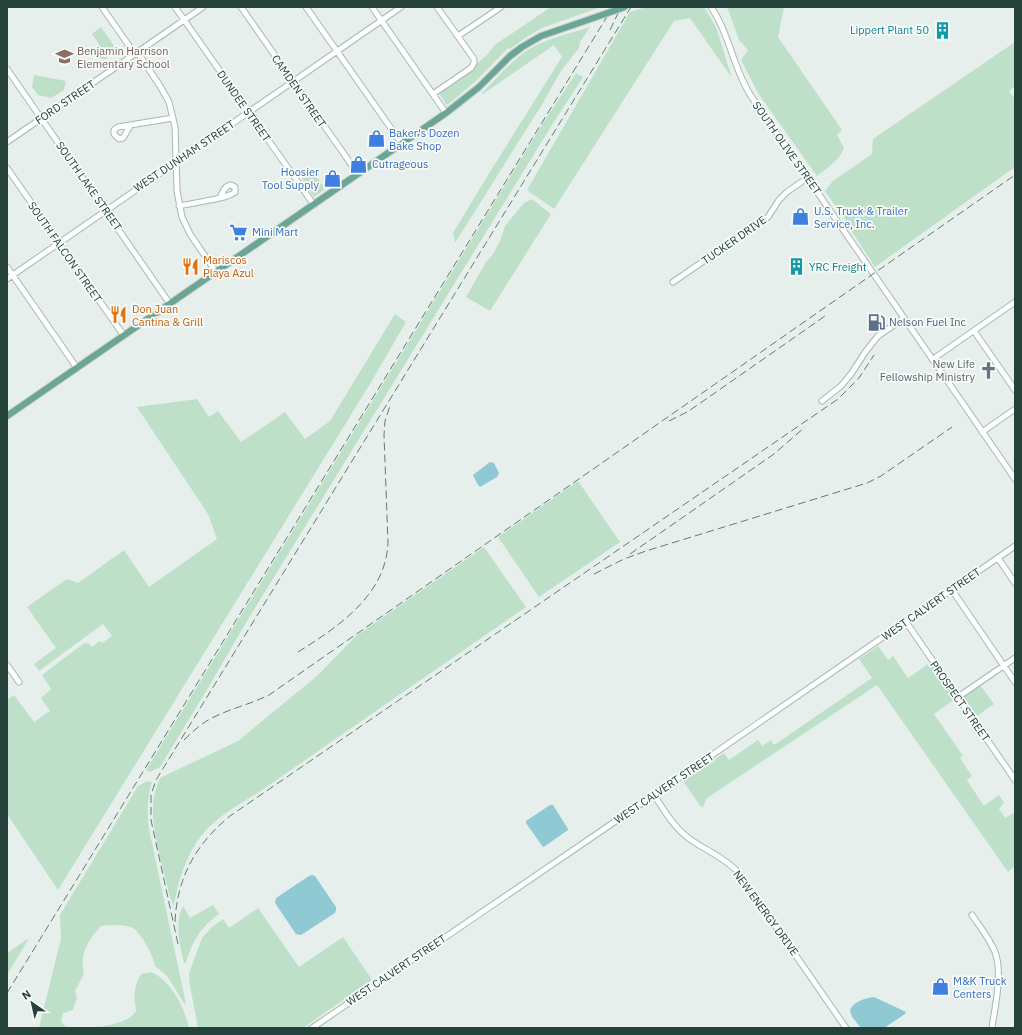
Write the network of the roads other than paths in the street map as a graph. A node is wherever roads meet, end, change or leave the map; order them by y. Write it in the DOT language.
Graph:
graph roads {
  1 [pos="102,7"];
  2 [pos="175,7"];
  3 [pos="203,7"];
  4 [pos="241,7"];
  5 [pos="306,7"];
  6 [pos="372,7"];
  7 [pos="402,7"];
  8 [pos="437,7"];
  9 [pos="501,7"];
  10 [pos="625,7"];
  11 [pos="711,7"];
  12 [pos="184,20"];
  13 [pos="381,21"];
  14 [pos="458,36"];
  15 [pos="337,51"];
  16 [pos="136,53"];
  17 [pos="7,69"];
  18 [pos="293,82"];
  19 [pos="433,94"];
  20 [pos="249,112"];
  21 [pos="446,113"];
  22 [pos="41,118"];
  23 [pos="173,118"];
  24 [pos="130,126"];
  25 [pos="7,142"];
  26 [pos="402,144"];
  27 [pos="176,162"];
  28 [pos="7,168"];
  29 [pos="358,174"];
  30 [pos="808,178"];
  31 [pos="220,198"];
  32 [pos="314,205"];
  33 [pos="179,206"];
  34 [pos="106,211"];
  35 [pos="59,243"];
  36 [pos="7,268"];
  37 [pos="216,272"];
  38 [pos="12,275"];
  39 [pos="7,279"];
  40 [pos="673,282"];
  41 [pos="1015,302"];
  42 [pos="170,304"];
  43 [pos="904,318"];
  44 [pos="974,331"];
  45 [pos="124,336"];
  46 [pos="933,359"];
  47 [pos="77,368"];
  48 [pos="1015,390"];
  49 [pos="822,401"];
  50 [pos="1015,409"];
  51 [pos="7,416"];
  52 [pos="982,432"];
  53 [pos="1015,478"];
  54 [pos="1015,546"];
  55 [pos="998,558"];
  56 [pos="1015,582"];
  57 [pos="952,590"];
  58 [pos="906,622"];
  59 [pos="1015,658"];
  60 [pos="7,665"];
  61 [pos="1004,666"];
  62 [pos="19,682"];
  63 [pos="1015,682"];
  64 [pos="958,697"];
  65 [pos="1015,780"];
  66 [pos="654,796"];
  67 [pos="972,915"];
  68 [pos="312,1028"];
  69 [pos="846,1028"];
  70 [pos="992,1028"];
  1 -- 16 [label="street"];
  2 -- 12 [label="street, DUNDEE STREET"];
  3 -- 12 [label="street, FORD STREET"];
  4 -- 18 [label="street, CAMDEN STREET"];
  5 -- 15 [label="street"];
  6 -- 13 [label="street"];
  7 -- 13 [label="street, WEST DUNHAM STREET"];
  8 -- 14 [label="street"];
  9 -- 14 [label="street"];
  10 -- 21 [label="main road, bridge"];
  11 -- 30 [label="street, SOUTH OLIVE STREET"];
  12 -- 16 [label="street, FORD STREET"];
  12 -- 20 [label="street, DUNDEE STREET"];
  13 -- 15 [label="street, WEST DUNHAM STREET"];
  13 -- 19 [label="street"];
  14 -- 19 [label="street"];
  15 -- 18 [label="street, WEST DUNHAM STREET"];
  15 -- 26 [label="street"];
  16 -- 22 [label="street, FORD STREET"];
  16 -- 23 [label="street"];
  17 -- 22 [label="street, SOUTH LAKE STREET"];
  18 -- 20 [label="street, WEST DUNHAM STREET"];
  18 -- 29 [label="street, CAMDEN STREET"];
  19 -- 21 [label="street"];
  20 -- 27 [label="street, WEST DUNHAM STREET"];
  20 -- 32 [label="street, DUNDEE STREET"];
  21 -- 26 [label="main road"];
  22 -- 25 [label="street, FORD STREET"];
  22 -- 34 [label="street, SOUTH LAKE STREET"];
  23 -- 24 [label="street"];
  23 -- 27 [label="street"];
  26 -- 29 [label="main road"];
  27 -- 33 [label="street"];
  27 -- 34 [label="street, WEST DUNHAM STREET"];
  28 -- 35 [label="street, SOUTH FALCON STREET"];
  29 -- 32 [label="main road"];
  30 -- 40 [label="street, TUCKER DRIVE"];
  30 -- 43 [label="street, SOUTH OLIVE STREET"];
  31 -- 33 [label="street"];
  32 -- 37 [label="main road"];
  33 -- 37 [label="street"];
  34 -- 35 [label="street, WEST DUNHAM STREET"];
  34 -- 42 [label="street, SOUTH LAKE STREET"];
  35 -- 38 [label="street, WEST DUNHAM STREET"];
  35 -- 45 [label="street, SOUTH FALCON STREET"];
  36 -- 38 [label="street"];
  37 -- 42 [label="main road"];
  38 -- 39 [label="street, WEST DUNHAM STREET"];
  38 -- 47 [label="street"];
  41 -- 44 [label="street"];
  42 -- 45 [label="main road"];
  43 -- 46 [label="street, SOUTH OLIVE STREET"];
  43 -- 49 [label="street"];
  44 -- 46 [label="street"];
  44 -- 48 [label="street"];
  45 -- 47 [label="main road"];
  46 -- 52 [label="street, SOUTH OLIVE STREET"];
  47 -- 51 [label="main road"];
  50 -- 52 [label="street"];
  52 -- 53 [label="street, SOUTH OLIVE STREET"];
  54 -- 55 [label="street, WEST CALVERT STREET"];
  55 -- 56 [label="street"];
  55 -- 57 [label="street, WEST CALVERT STREET"];
  57 -- 58 [label="street, WEST CALVERT STREET"];
  57 -- 61 [label="street"];
  58 -- 64 [label="street, PROSPECT STREET"];
  58 -- 66 [label="street, WEST CALVERT STREET"];
  59 -- 61 [label="street"];
  60 -- 62 [label="street"];
  61 -- 63 [label="street"];
  61 -- 64 [label="street"];
  64 -- 65 [label="street, PROSPECT STREET"];
  66 -- 68 [label="street, WEST CALVERT STREET"];
  66 -- 69 [label="street, NEW ENERGY DRIVE"];
  67 -- 70 [label="street"];
}
